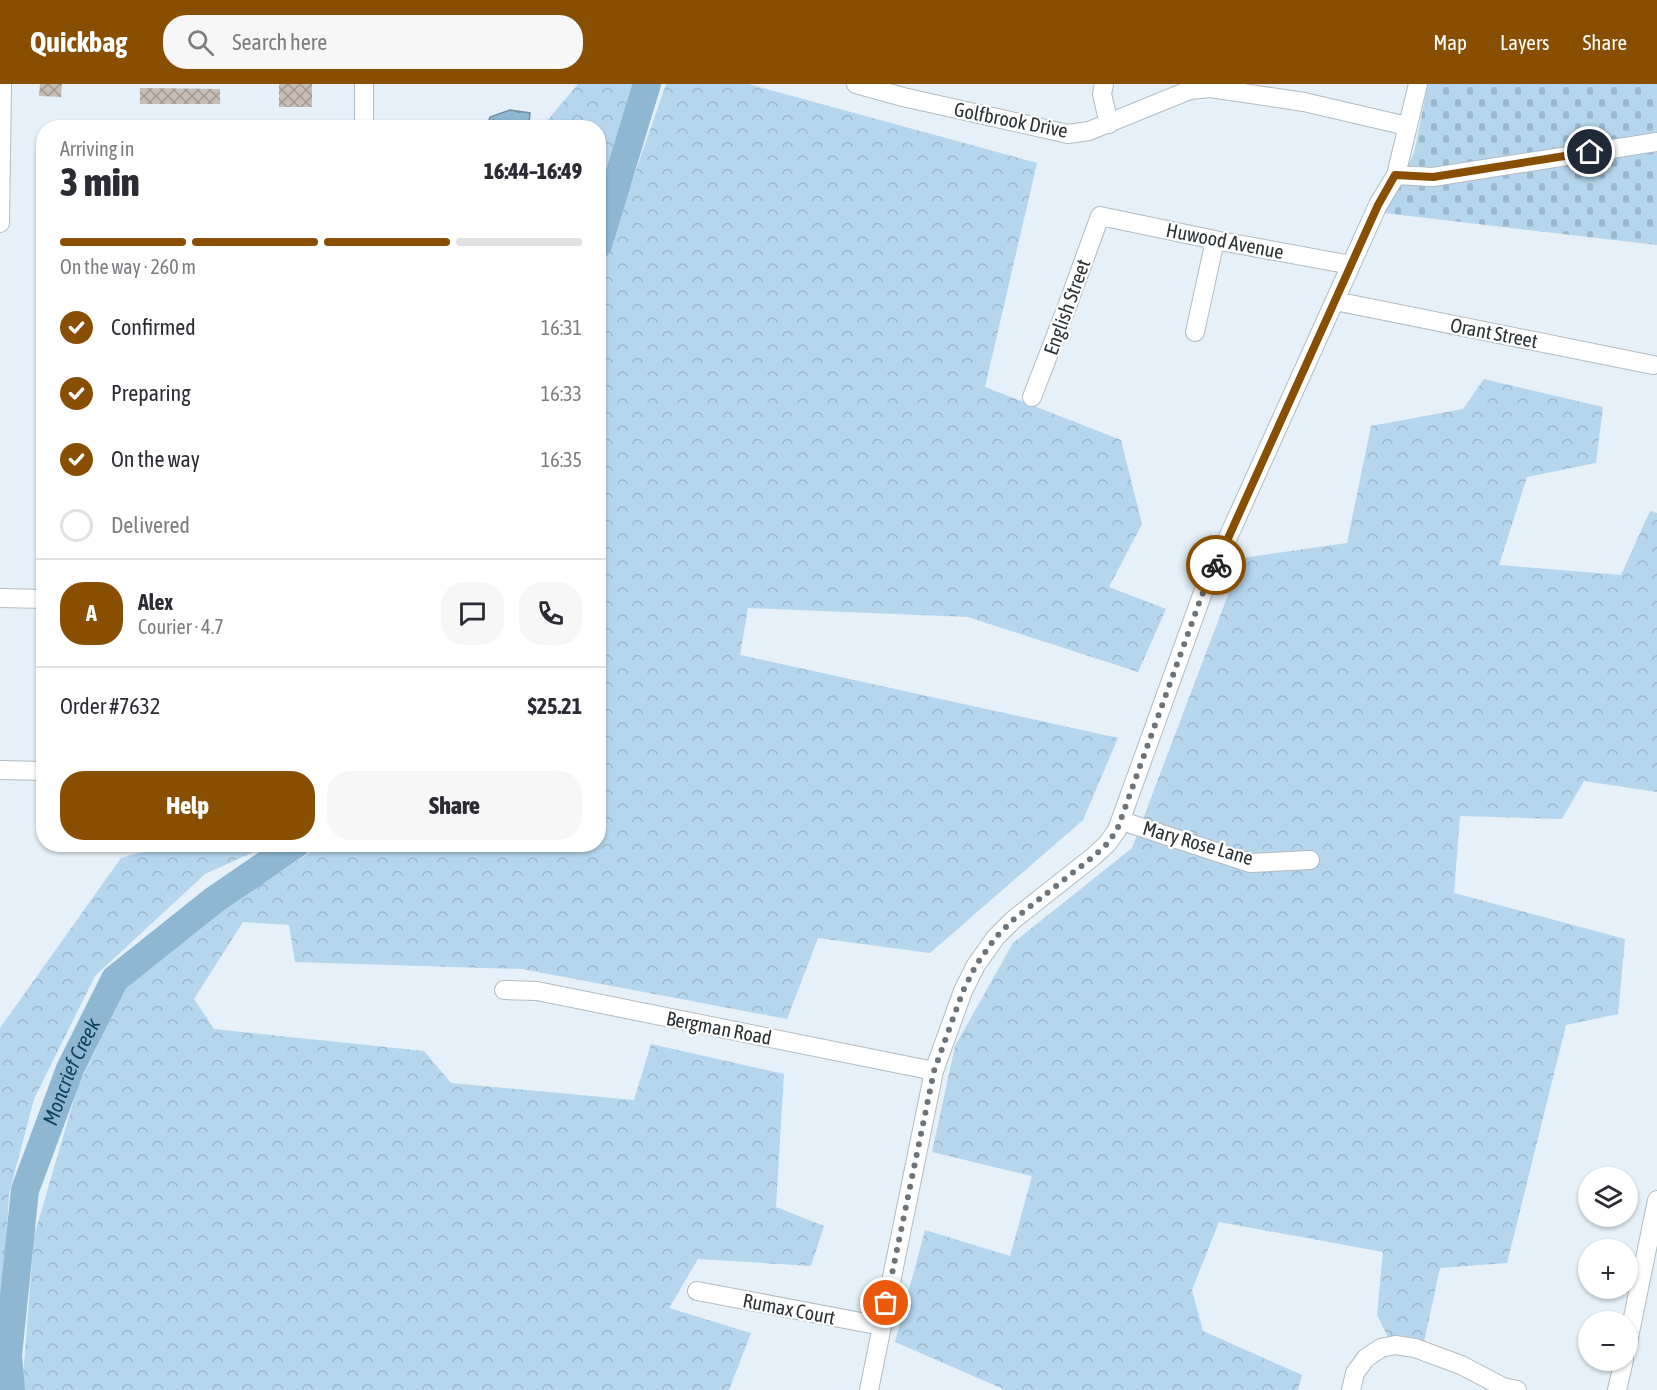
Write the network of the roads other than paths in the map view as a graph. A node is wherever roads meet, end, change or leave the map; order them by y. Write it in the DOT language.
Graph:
graph roads {
  1 [pos="2,84"];
  2 [pos="364,84"];
  3 [pos="856,84"];
  4 [pos="1104,84"];
  5 [pos="1418,84"];
  6 [pos="1218,86"];
  7 [pos="364,120"];
  8 [pos="1109,124"];
  9 [pos="1407,126"];
  10 [pos="1657,142"];
  11 [pos="1395,175"];
  12 [pos="1100,216"];
  13 [pos="0,224"];
  14 [pos="1215,240"];
  15 [pos="1351,265"];
  16 [pos="1335,301"];
  17 [pos="1196,332"];
  18 [pos="1653,364"];
  19 [pos="1032,398"];
  20 [pos="0,598"];
  21 [pos="36,599"];
  22 [pos="0,770"];
  23 [pos="36,771"];
  24 [pos="1122,820"];
  25 [pos="1310,860"];
  26 [pos="504,990"];
  27 [pos="934,1071"];
  28 [pos="1657,1200"];
  29 [pos="697,1291"];
  30 [pos="1634,1311"];
  31 [pos="882,1326"];
  32 [pos="1621,1371"];
  33 [pos="869,1390"];
  34 [pos="1351,1390"];
  35 [pos="1517,1390"];
  36 [pos="1617,1390"];
  1 -- 13 [label="street"];
  2 -- 7 [label="street"];
  3 -- 8 [label="street, Golfbrook Drive"];
  4 -- 8 [label="street"];
  5 -- 9 [label="street"];
  6 -- 8 [label="street, Golfbrook Drive"];
  6 -- 9 [label="street, Golfbrook Drive"];
  9 -- 11 [label="street"];
  10 -- 11 [label="street"];
  11 -- 15 [label="street"];
  12 -- 14 [label="street, Huwood Avenue"];
  12 -- 19 [label="street, English Street"];
  14 -- 15 [label="street, Huwood Avenue"];
  14 -- 17 [label="street"];
  15 -- 16 [label="street"];
  16 -- 18 [label="street, Orant Street"];
  16 -- 24 [label="street"];
  20 -- 21 [label="street"];
  22 -- 23 [label="street"];
  24 -- 25 [label="street, Mary Rose Lane"];
  24 -- 27 [label="street"];
  26 -- 27 [label="street, Bergman Road"];
  27 -- 31 [label="street"];
  28 -- 30 [label="street"];
  29 -- 31 [label="street, Rumax Court"];
  31 -- 33 [label="street"];
  32 -- 36 [label="street"];
  34 -- 35 [label="street"];
}
